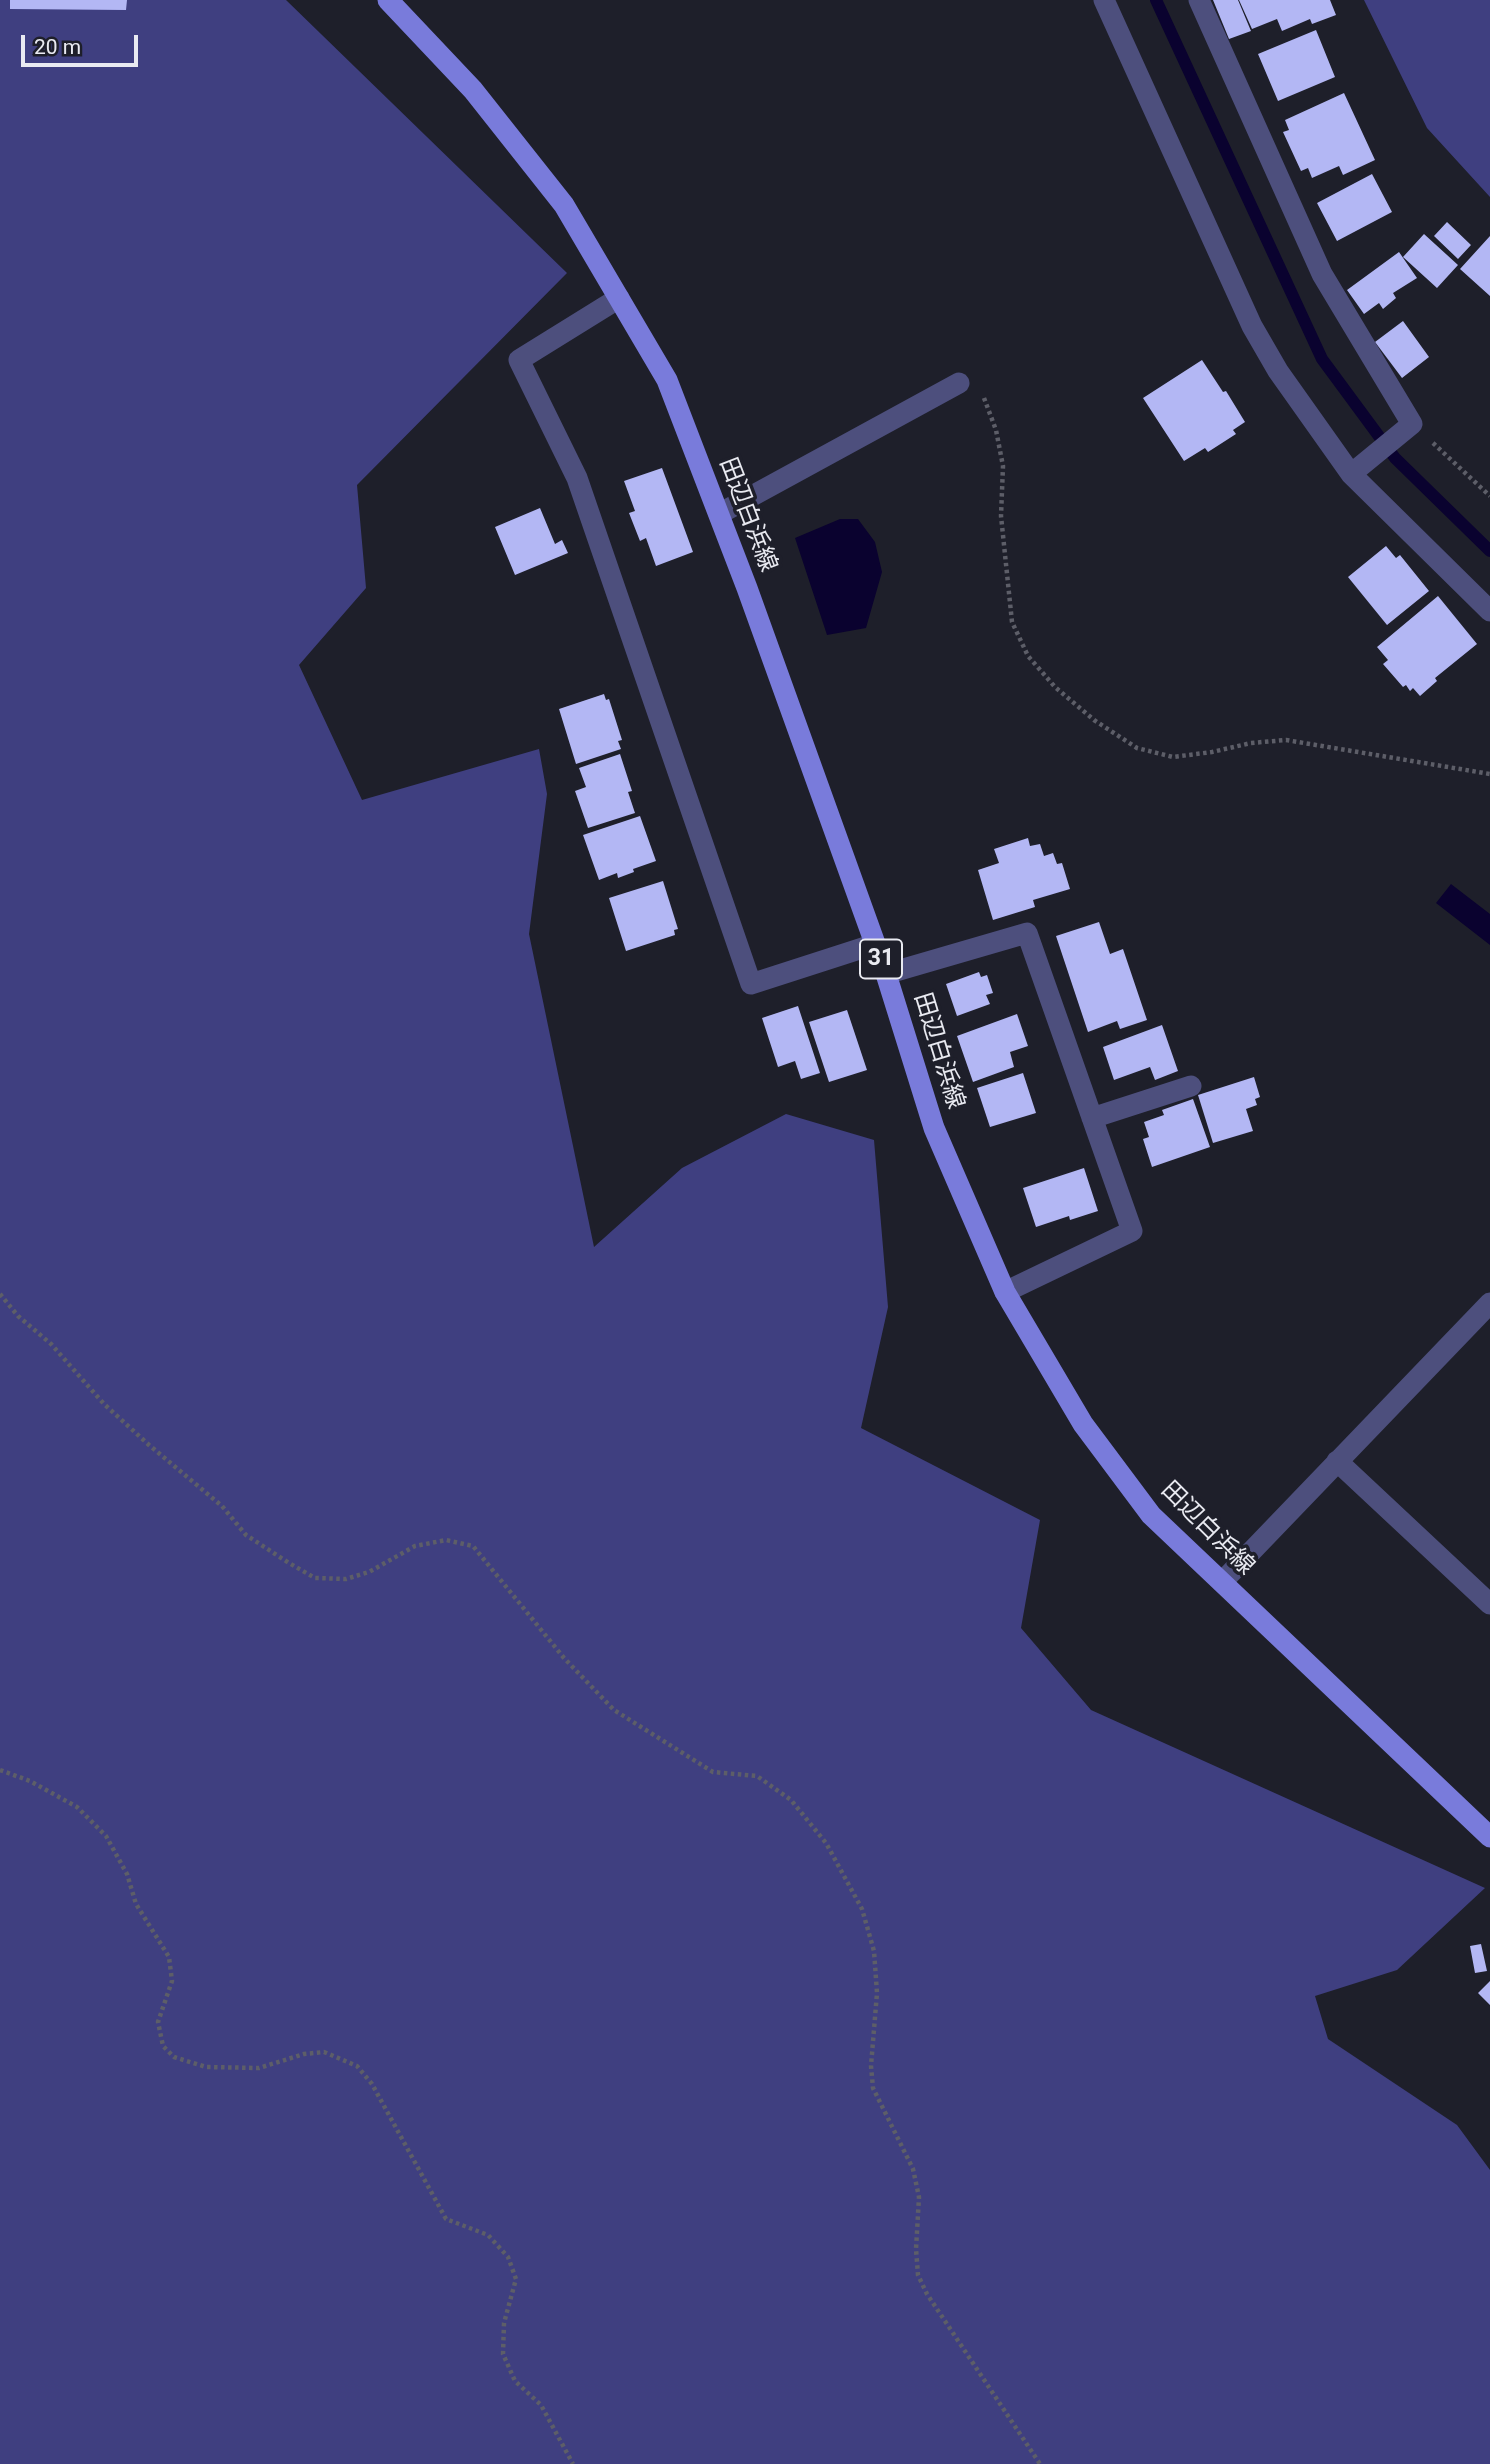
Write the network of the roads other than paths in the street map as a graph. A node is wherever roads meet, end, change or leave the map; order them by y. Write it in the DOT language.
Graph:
graph roads {
  1 [pos="388,0"];
  2 [pos="1104,0"];
  3 [pos="1199,0"];
  4 [pos="619,298"];
  5 [pos="959,383"];
  6 [pos="1359,468"];
  7 [pos="719,514"];
  8 [pos="1490,611"];
  9 [pos="876,944"];
  10 [pos="886,974"];
  11 [pos="1191,1086"];
  12 [pos="1092,1118"];
  13 [pos="1004,1292"];
  14 [pos="1490,1303"];
  15 [pos="1337,1461"];
  16 [pos="1222,1582"];
  17 [pos="1490,1604"];
  18 [pos="1490,1837"];
  1 -- 4 [label="main road, 田辺白浜線 / 31"];
  2 -- 6 [label="street"];
  3 -- 6 [label="street"];
  4 -- 7 [label="main road, 田辺白浜線 / 31"];
  4 -- 9 [label="street"];
  5 -- 7 [label="street"];
  6 -- 8 [label="street"];
  7 -- 9 [label="main road, 田辺白浜線 / 31"];
  9 -- 10 [label="main road, 田辺白浜線 / 31"];
  10 -- 12 [label="street"];
  10 -- 13 [label="main road, 田辺白浜線 / 31"];
  11 -- 12 [label="street"];
  12 -- 13 [label="street"];
  13 -- 16 [label="main road, 田辺白浜線 / 31"];
  14 -- 15 [label="street"];
  15 -- 16 [label="street"];
  15 -- 17 [label="street"];
  16 -- 18 [label="main road, 田辺白浜線 / 31"];
}
